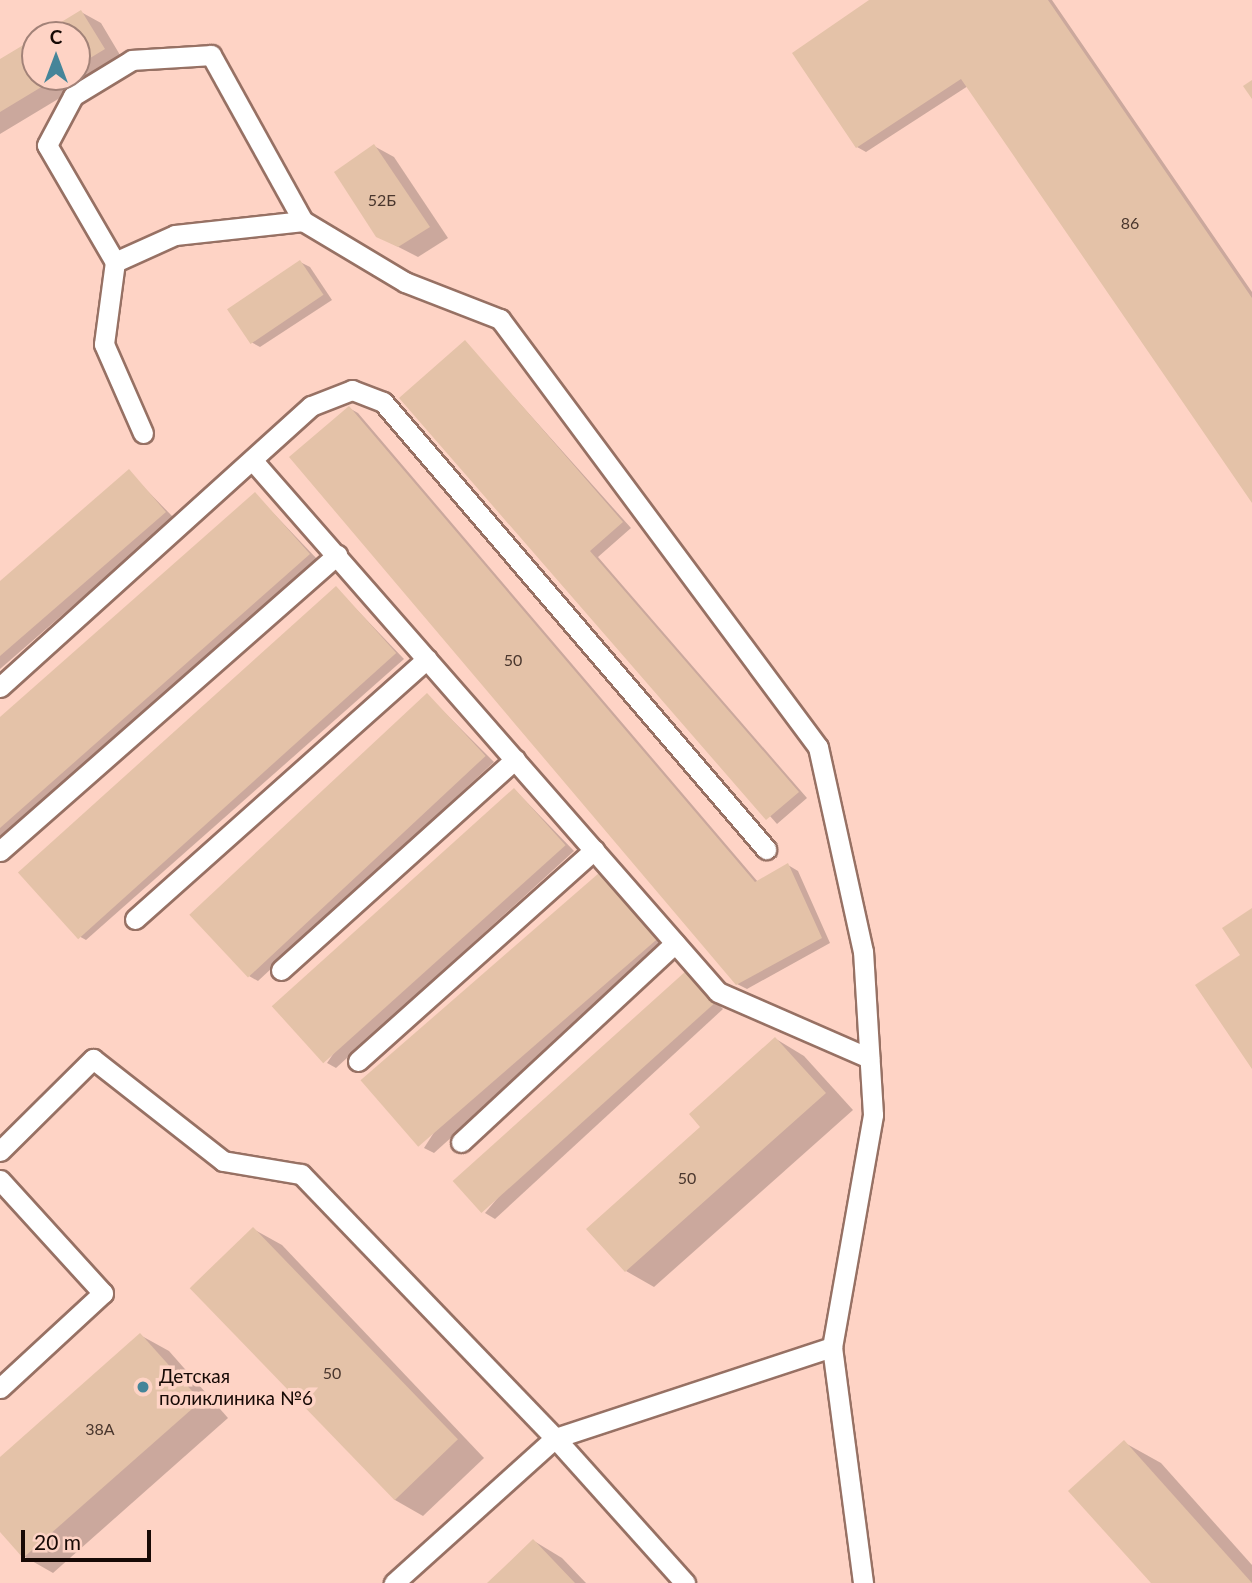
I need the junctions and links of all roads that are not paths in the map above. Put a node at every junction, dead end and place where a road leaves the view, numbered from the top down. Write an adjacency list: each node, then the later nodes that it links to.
1 (303, 221): 2 (lane); 2 (lane); 15 (lane)
2 (115, 262): 3 (lane)
3 (143, 433)
4 (254, 461): 5 (lane); 7 (lane); 9 (lane)
5 (337, 555): 6 (lane); 11 (lane)
6 (427, 659): 8 (lane); 12 (lane)
7 (0, 688)
8 (515, 759): 10 (lane); 14 (lane)
9 (766, 849)
10 (594, 850): 13 (lane); 16 (lane)
11 (0, 851)
12 (135, 919)
13 (675, 943): 15 (lane); 17 (lane)
14 (281, 970)
15 (869, 1058): 20 (lane)
16 (358, 1061)
17 (461, 1142)
18 (0, 1151): 22 (lane)
19 (0, 1180): 21 (lane)
20 (832, 1347): 22 (lane); 25 (lane)
21 (0, 1388)
22 (555, 1438): 23 (lane); 24 (lane)
23 (394, 1583)
24 (685, 1583)
25 (863, 1583)

